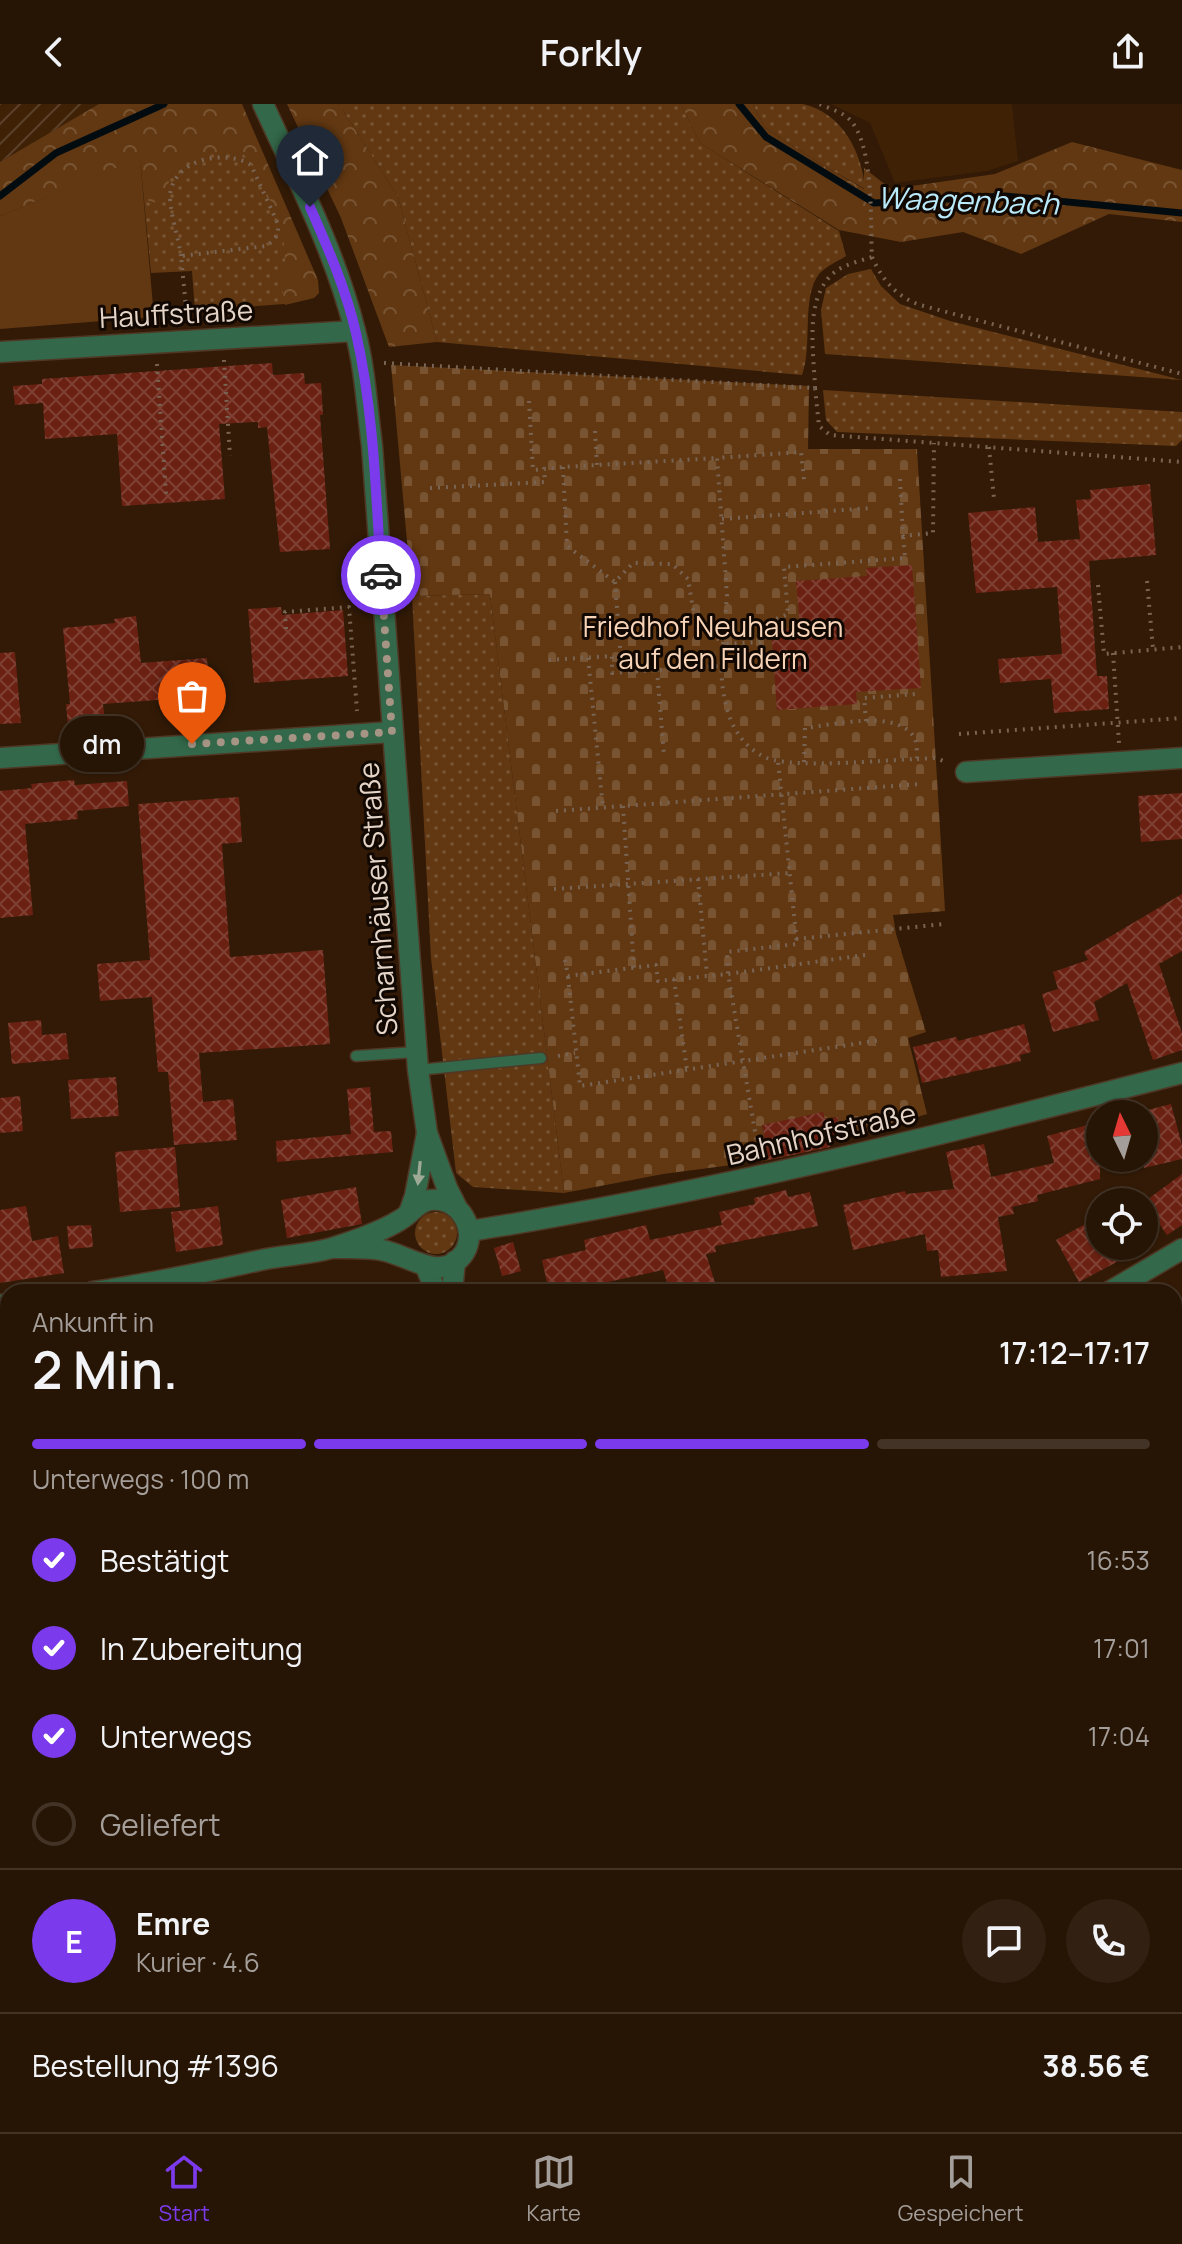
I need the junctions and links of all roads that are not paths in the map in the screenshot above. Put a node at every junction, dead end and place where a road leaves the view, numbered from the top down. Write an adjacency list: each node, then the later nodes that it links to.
1 (263, 104): 2 (street, Scharnhäuser Straße)
2 (355, 331): 3 (street, Hauffstraße); 4 (street, Scharnhäuser Straße)
3 (0, 352)
4 (392, 732): 5 (street); 10 (street, Scharnhäuser Straße)
5 (0, 758)
6 (1182, 758): 7 (street)
7 (966, 772)
8 (356, 1056): 10 (lane)
9 (541, 1058): 10 (lane)
10 (417, 1061): 12 (street, Scharnhäuser Straße)
11 (1182, 1073): 15 (street, Bahnhofstraße)
12 (427, 1133): 13 (street, Scharnhäuser Straße); 14 (street, Scharnhäuser Straße, one-way to 14)
13 (457, 1208): 14 (street); 15 (street)
14 (408, 1214): 16 (street); 19 (street)
15 (470, 1231): 18 (street)
16 (332, 1248): 19 (street); 20 (street)
17 (1182, 1249): 23 (street)
18 (455, 1261): 19 (street); 22 (street)
19 (420, 1264): 21 (street)
20 (136, 1284)
21 (431, 1284)
22 (453, 1284)
23 (1123, 1284)

